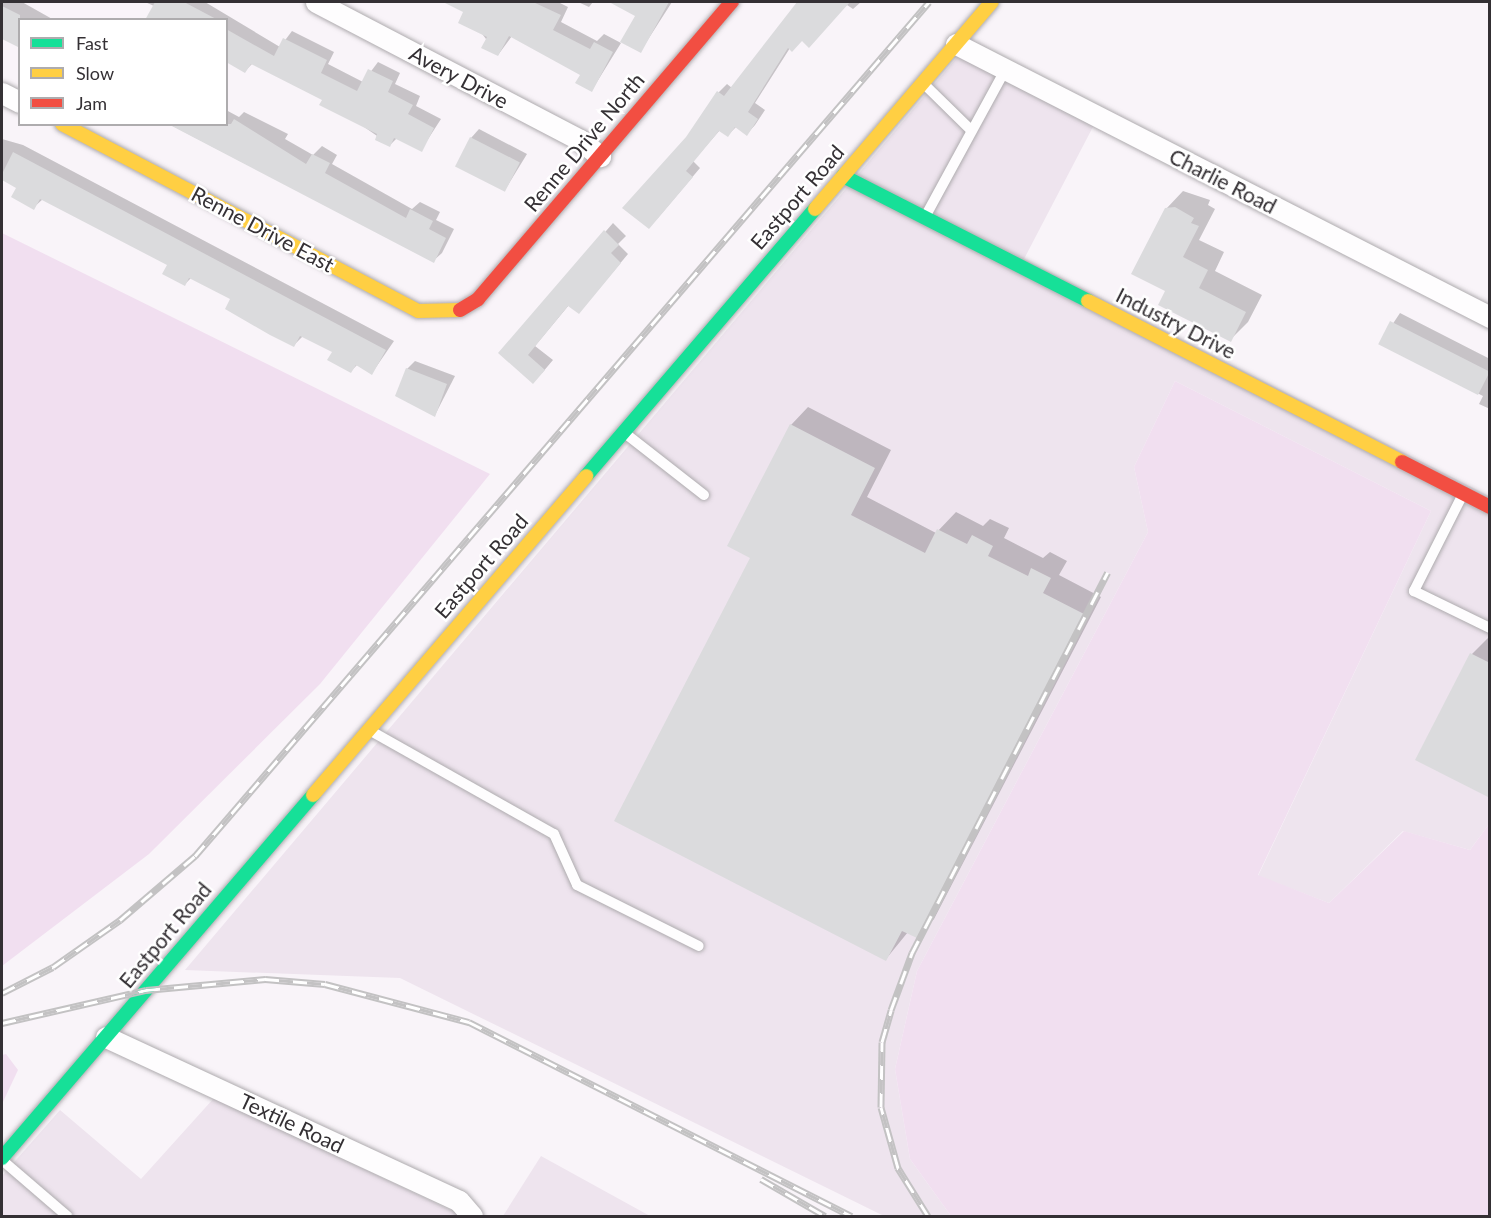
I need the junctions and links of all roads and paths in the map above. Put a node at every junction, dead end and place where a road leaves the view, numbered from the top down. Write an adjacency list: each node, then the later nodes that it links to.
1 (316, 2): 11 (street, Avery Drive)
2 (732, 2): 11 (street, Renne Drive North)
3 (992, 2): 4 (street, Eastport Road)
4 (956, 44): 5 (street, Charlie Road); 6 (street, Eastport Road)
5 (1005, 70): 10 (lane); 15 (street, Charlie Road)
6 (923, 82): 10 (lane); 12 (street, Eastport Road)
7 (2, 93): 8 (street)
8 (18, 101)
9 (67, 126): 14 (street, Renne Drive East)
10 (970, 129): 13 (lane)
11 (600, 156): 14 (street, Renne Drive North)
12 (843, 176): 13 (street, Industry Drive); 16 (street, Eastport Road)
13 (924, 218): 17 (street, Industry Drive)
14 (466, 308)
15 (1490, 317)
16 (623, 432): 18 (lane); 21 (street, Eastport Road)
17 (1463, 494): 19 (street, Industry Drive); 20 (lane)
18 (704, 495)
19 (1490, 507)
20 (1490, 628)
21 (368, 729): 22 (lane); 23 (street, Eastport Road)
22 (699, 946)
23 (106, 1037): 24 (street, Eastport Road); 26 (street, Textile Road)
24 (2, 1159): 25 (lane)
25 (67, 1216)
26 (472, 1216)

